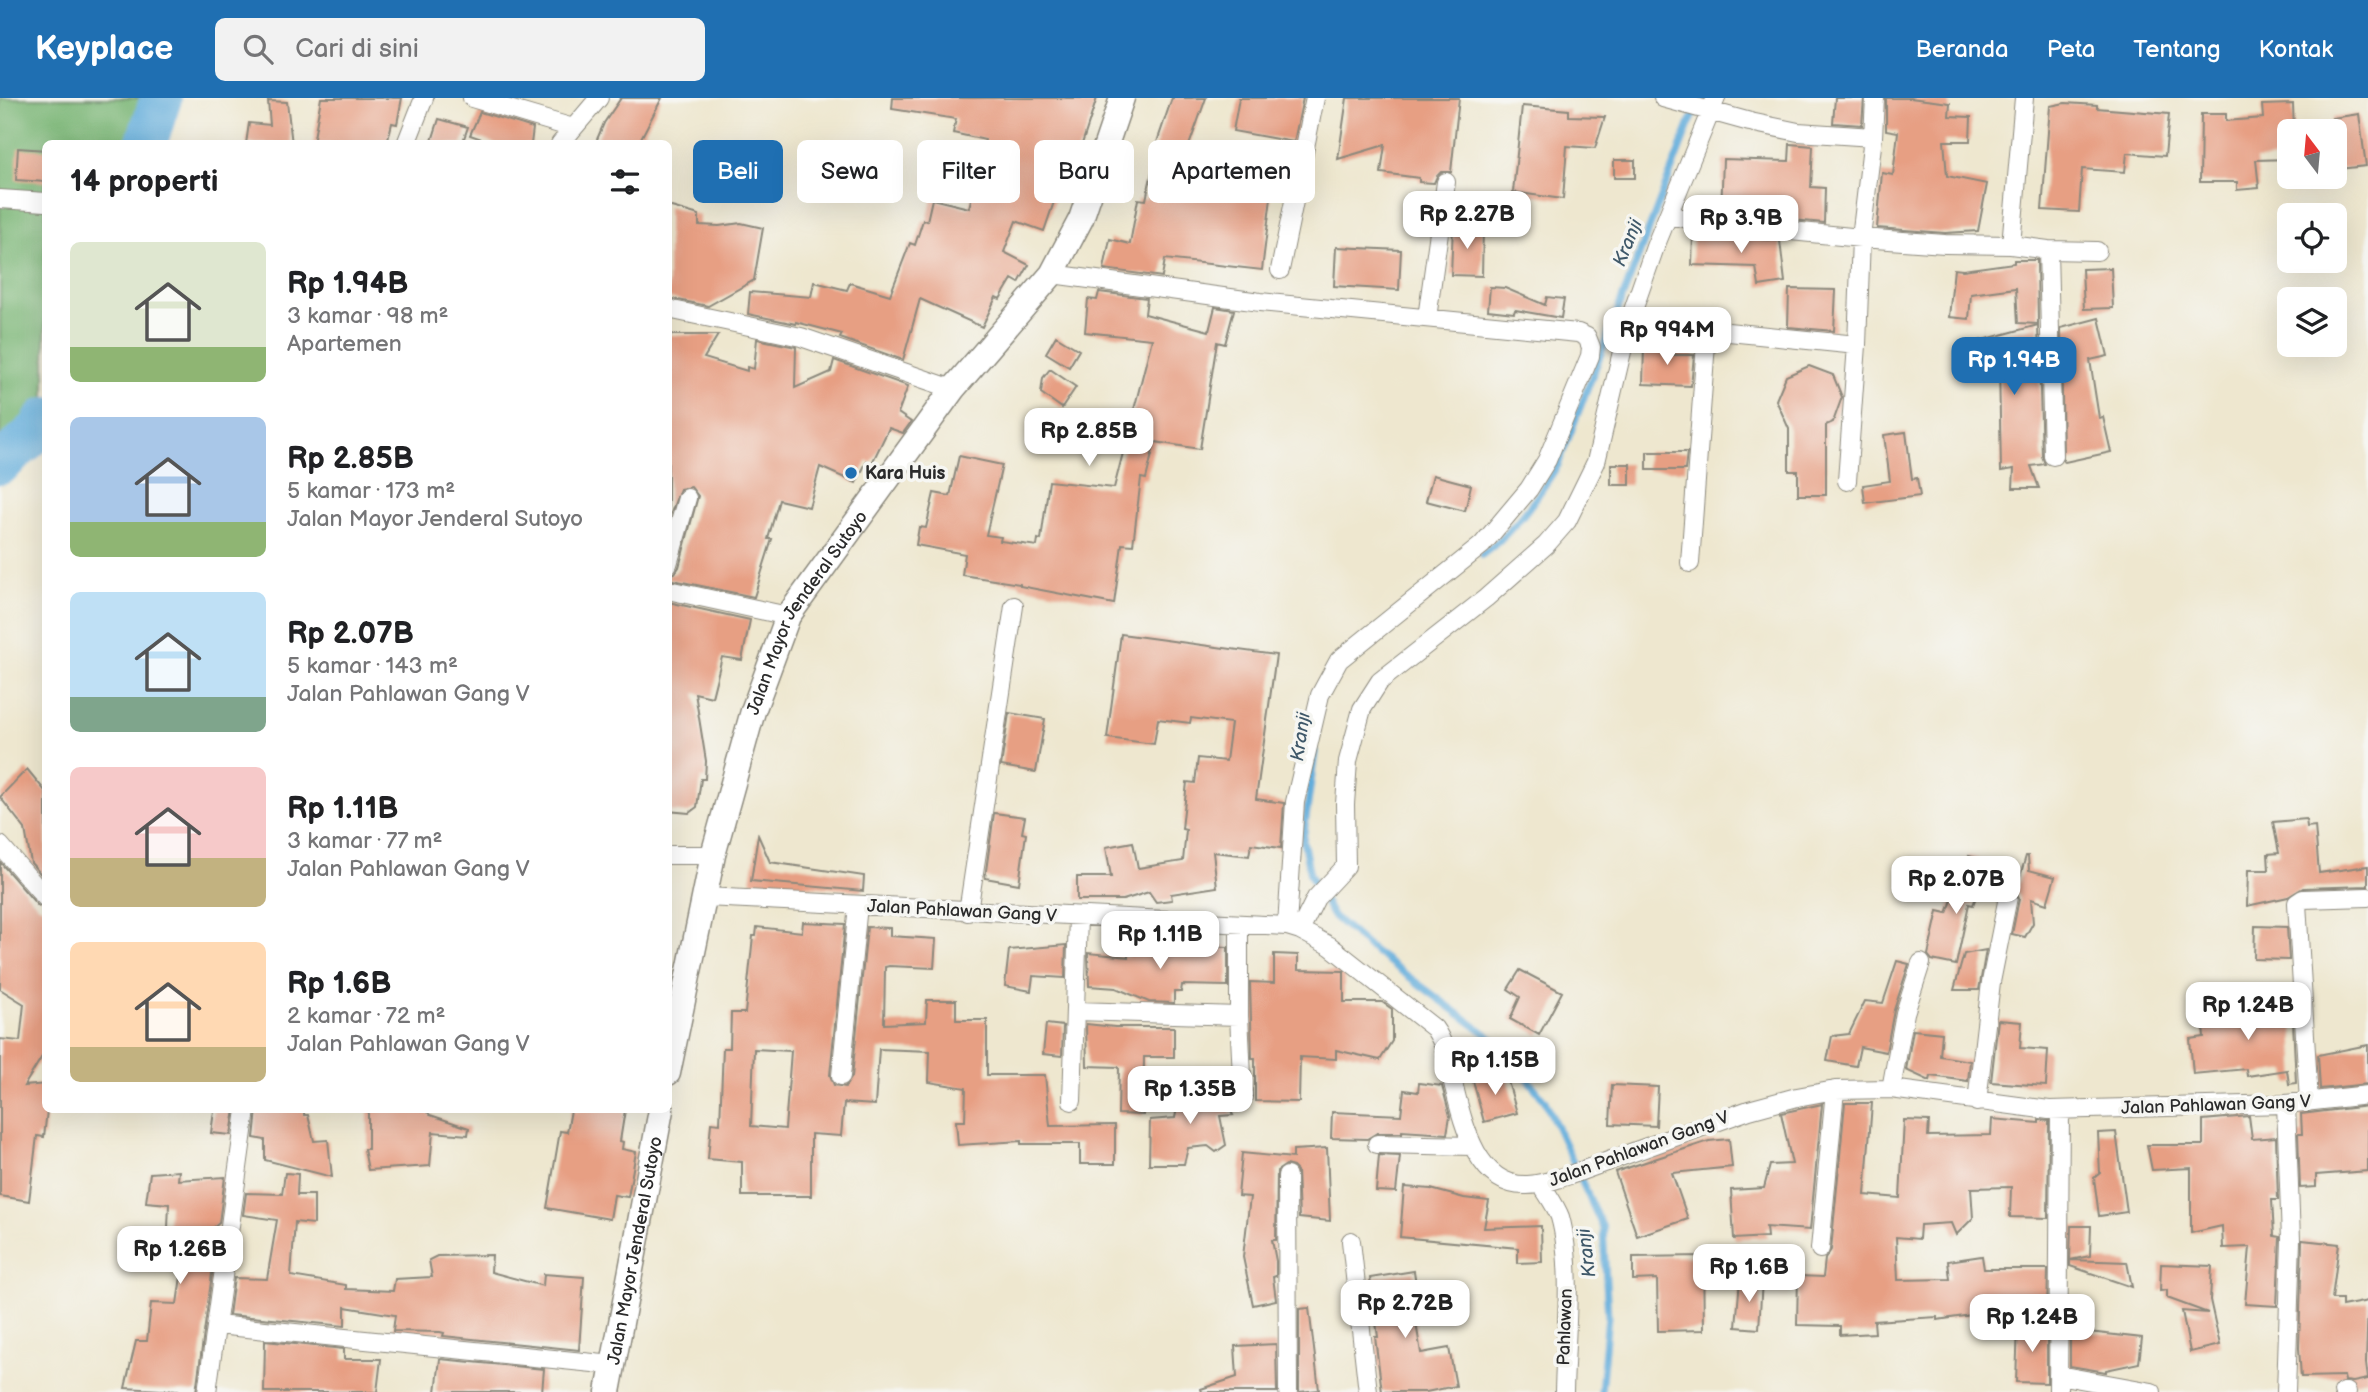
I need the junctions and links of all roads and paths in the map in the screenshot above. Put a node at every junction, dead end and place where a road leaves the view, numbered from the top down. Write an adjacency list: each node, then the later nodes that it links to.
1 (424, 98): 12 (street)
2 (472, 98): 10 (street)
3 (599, 98): 10 (street)
4 (1122, 98): 23 (main road, Jalan Mayor Jenderal Sutoyo)
5 (1315, 98): 22 (street)
6 (1663, 98): 9 (street)
7 (1875, 98): 11 (street)
8 (2024, 98): 19 (street)
9 (1707, 106): 11 (street); 17 (street)
10 (573, 128): 13 (street)
11 (1873, 137): 18 (street)
12 (408, 140)
13 (564, 140)
14 (1446, 182): 25 (street)
15 (0, 199): 16 (street)
16 (42, 202)
17 (1670, 215): 18 (street); 26 (street)
18 (1861, 238): 19 (street); 28 (street)
19 (2011, 245): 20 (street)
20 (2048, 250): 21 (street); 30 (street)
21 (2097, 251)
22 (1280, 270)
23 (1052, 274): 25 (street); 29 (main road, Jalan Mayor Jenderal Sutoyo)
24 (672, 310): 29 (street)
25 (1427, 318): 49 (street)
26 (1629, 322): 27 (street); 49 (street)
27 (1707, 329): 28 (street); 34 (street)
28 (1857, 345): 31 (street)
29 (953, 389): 37 (main road, Jalan Mayor Jenderal Sutoyo)
30 (2053, 456)
31 (1847, 481)
32 (687, 498): 33 (street)
33 (672, 550)
34 (1690, 563)
35 (672, 591): 37 (street)
36 (1014, 606): 46 (street)
37 (788, 616): 40 (main road, Jalan Mayor Jenderal Sutoyo)
38 (0, 845): 41 (street)
39 (672, 855): 40 (street)
40 (713, 855): 42 (main road, Jalan Mayor Jenderal Sutoyo)
41 (42, 893)
42 (705, 897): 45 (street, Jalan Pahlawan Gang V); 53 (main road, Jalan Mayor Jenderal Sutoyo)
43 (2008, 897): 60 (street)
44 (2368, 897): 61 (street)
45 (858, 905): 46 (street, Jalan Pahlawan Gang V); 54 (street)
46 (968, 912): 47 (street, Jalan Pahlawan Gang V)
47 (1078, 917): 48 (street, Jalan Pahlawan Gang V); 51 (street)
48 (1239, 925): 49 (street, Jalan Pahlawan Gang V); 52 (street)
49 (1294, 928): 67 (street, Jalan Pahlawan Gang V)
50 (1921, 963): 55 (street)
51 (1076, 1011): 52 (street); 59 (street)
52 (1239, 1016): 58 (street)
53 (672, 1039)
54 (841, 1076)
55 (1891, 1089): 56 (street, Jalan Pahlawan Gang V); 60 (street, Jalan Pahlawan Gang V)
56 (1835, 1090): 69 (street, Jalan Pahlawan Gang V); 71 (street)
57 (2368, 1096): 61 (street, Jalan Pahlawan Gang V)
58 (1243, 1097)
59 (1072, 1101)
60 (1977, 1102): 63 (street, Jalan Pahlawan Gang V)
61 (2309, 1102): 62 (street, Jalan Pahlawan Gang V)
62 (2286, 1104): 63 (street, Jalan Pahlawan Gang V); 75 (street)
63 (2060, 1110): 74 (street)
64 (246, 1113): 72 (street)
65 (661, 1113): 73 (main road, Jalan Mayor Jenderal Sutoyo)
66 (1377, 1144): 67 (street)
67 (1473, 1146): 69 (street, Jalan Pahlawan Gang V)
68 (1287, 1176): 78 (street)
69 (1541, 1184): 80 (street, Pahlawan)
70 (1351, 1241): 79 (street)
71 (1820, 1249)
72 (216, 1325): 73 (street); 76 (street)
73 (613, 1365): 77 (main road, Jalan Mayor Jenderal Sutoyo)
74 (2058, 1383): 81 (street)
75 (2293, 1391)
76 (207, 1392)
77 (608, 1392)
78 (1288, 1392)
79 (1368, 1392)
80 (1564, 1392)
81 (2152, 1392)

